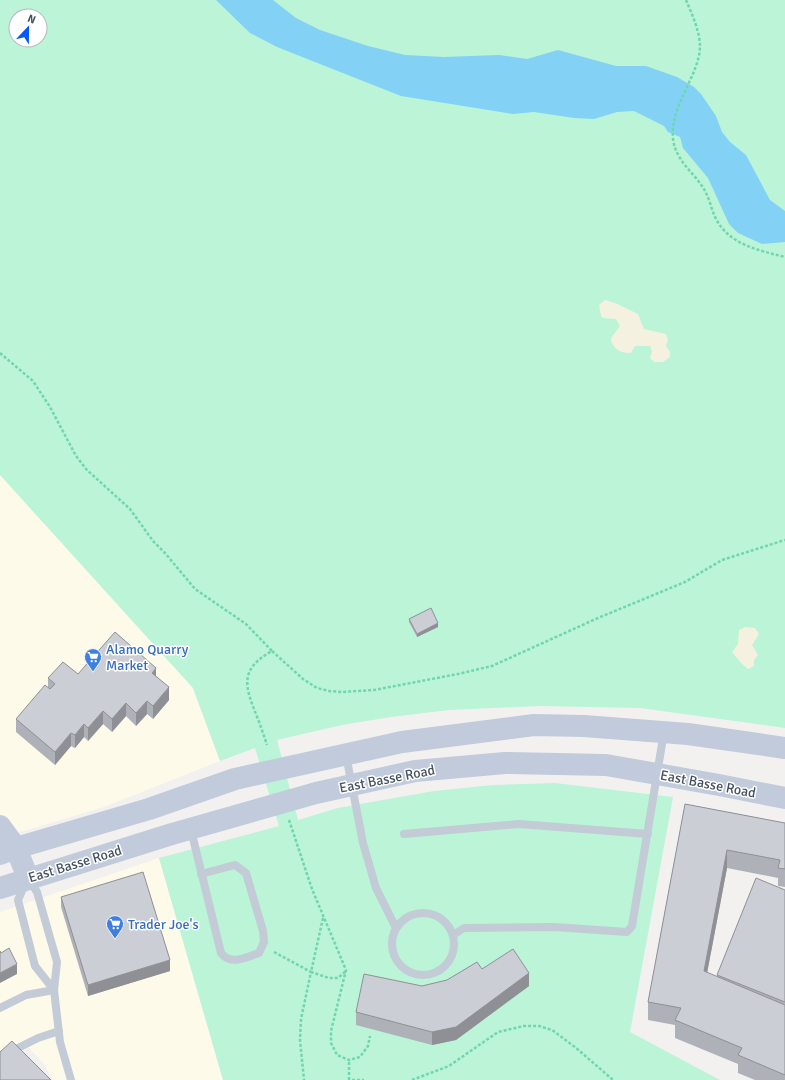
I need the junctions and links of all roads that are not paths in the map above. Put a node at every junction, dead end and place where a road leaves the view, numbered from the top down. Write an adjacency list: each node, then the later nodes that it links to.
1 (664, 732): 2 (main road); 3 (main road); 4 (lane)
2 (785, 748)
3 (346, 754): 5 (lane); 11 (main road)
4 (658, 774): 5 (main road, East Basse Road); 6 (main road, East Basse Road); 10 (lane)
5 (353, 785): 8 (main road, East Basse Road); 15 (lane)
6 (785, 798)
7 (0, 826): 11 (main road)
8 (190, 829): 12 (lane); 13 (main road, East Basse Road)
9 (404, 834): 10 (lane)
10 (648, 834): 16 (lane)
11 (8, 851): 13 (main road)
12 (200, 874): 12 (lane)
13 (28, 878): 14 (main road, East Basse Road); 17 (lane); 17 (lane)
14 (0, 888)
15 (396, 928): 16 (lane); 16 (lane)
16 (453, 935)
17 (54, 990): 18 (lane); 19 (lane)
18 (0, 1008)
19 (59, 1031): 20 (lane); 21 (lane)
20 (0, 1057)
21 (71, 1080)

